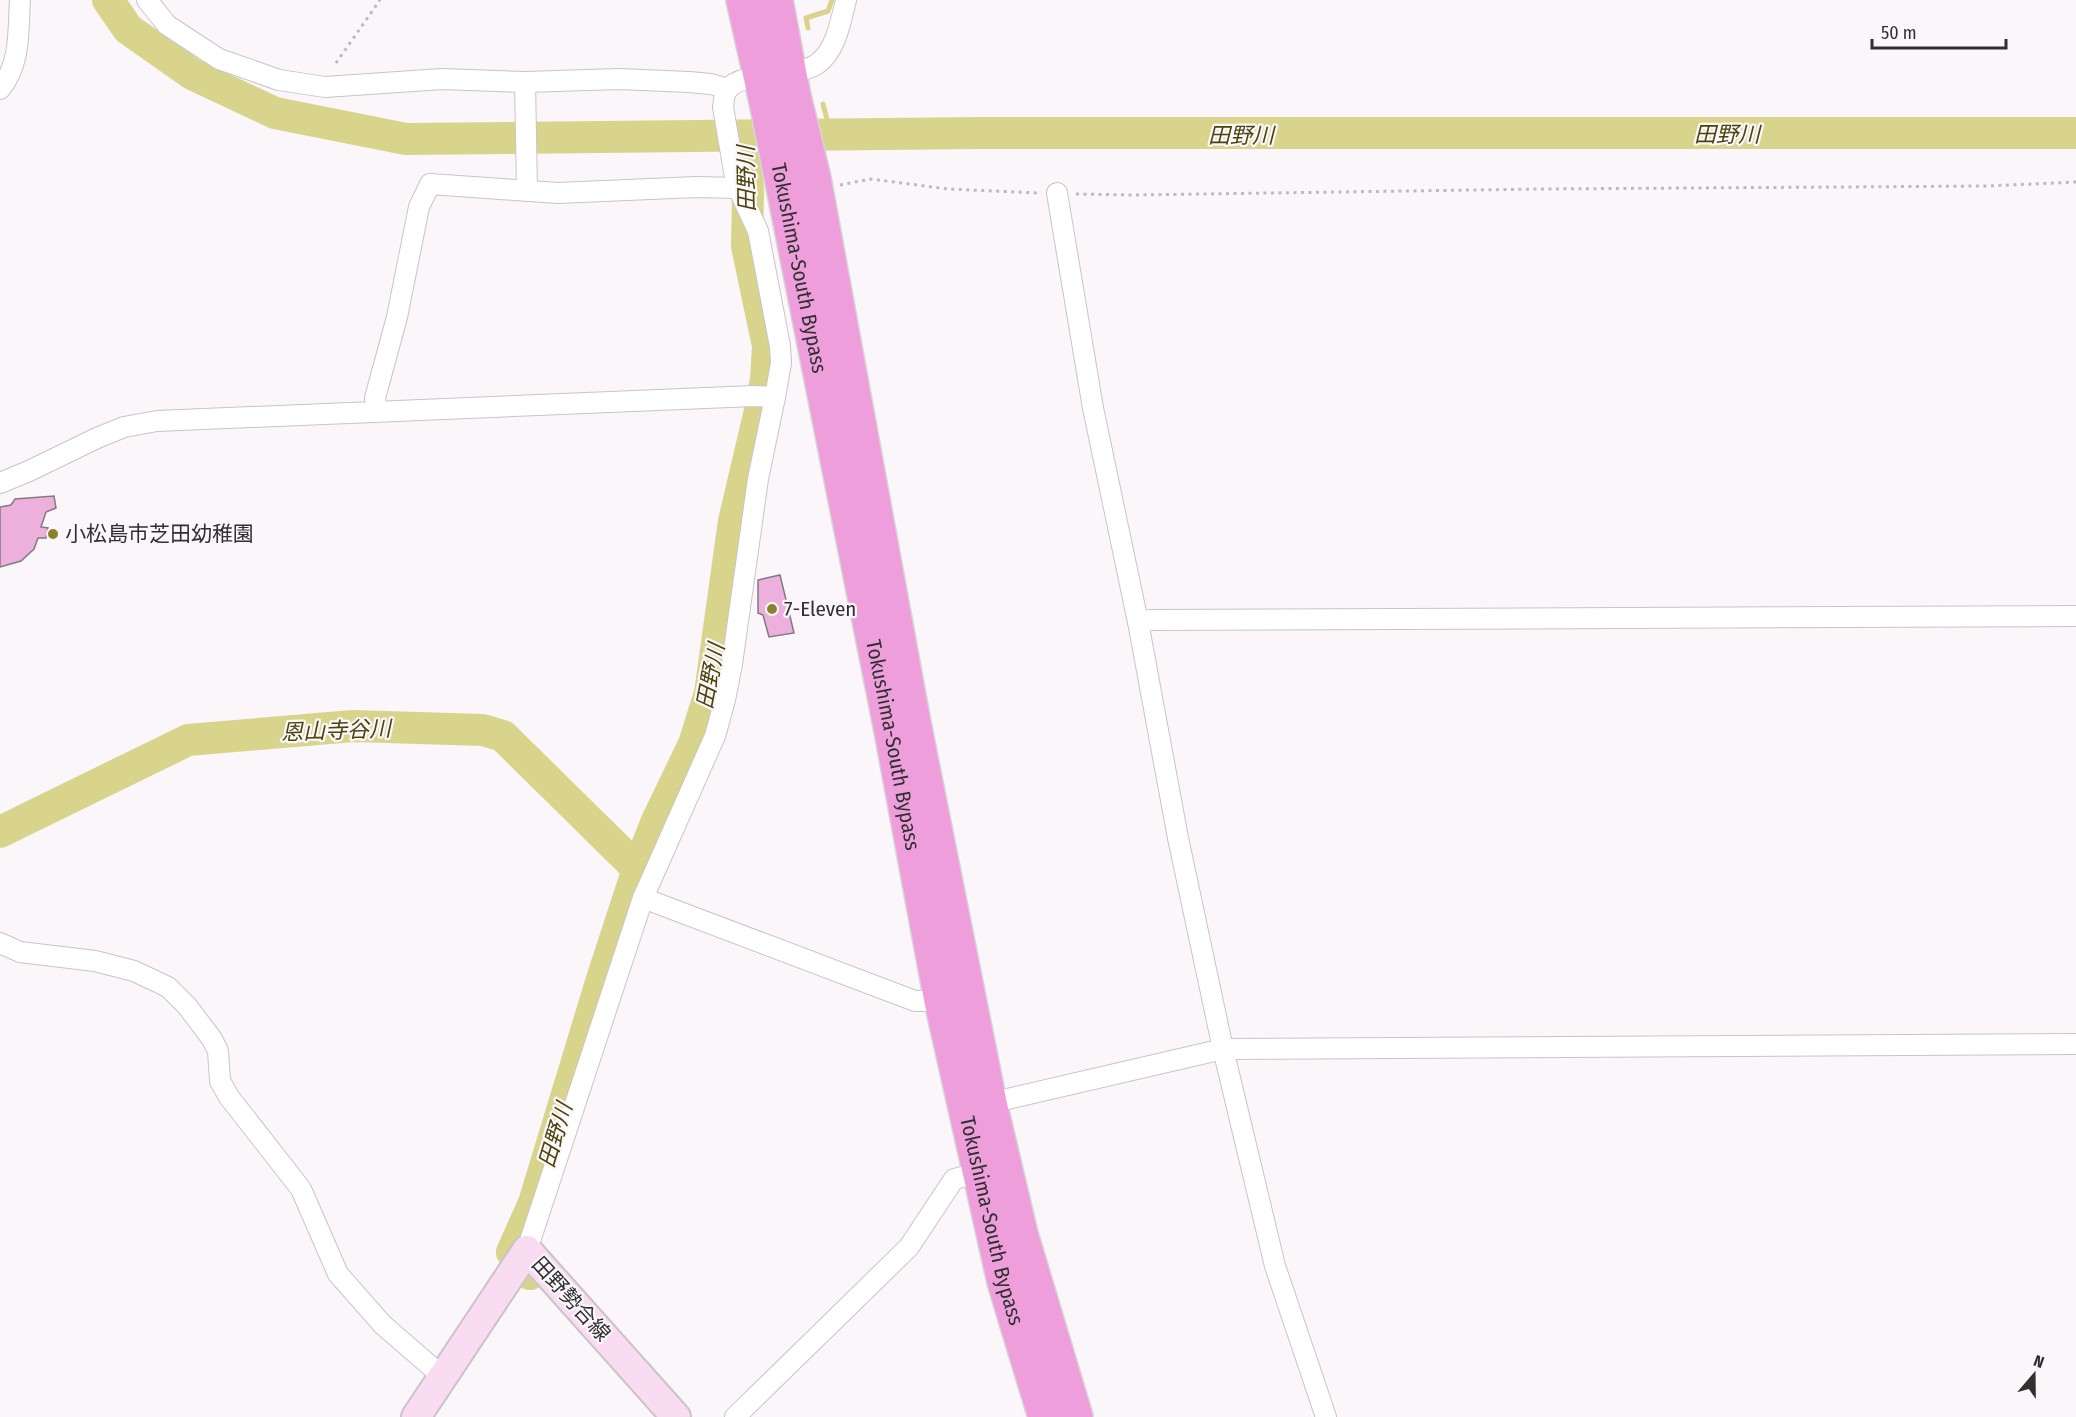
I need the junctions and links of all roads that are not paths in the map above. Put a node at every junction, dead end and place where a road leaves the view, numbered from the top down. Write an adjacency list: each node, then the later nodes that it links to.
1 (20, 0): 7 (street)
2 (147, 0): 8 (street)
3 (743, 0): 6 (highway, Tokushima-South Bypass)
4 (776, 0): 6 (highway, Tokushima-South Bypass)
5 (846, 0): 6 (street)
6 (778, 87): 9 (street); 20 (highway, Tokushima-South Bypass); 23 (highway, Tokushima-South Bypass)
7 (0, 89)
8 (524, 89): 9 (street); 11 (street)
9 (725, 98): 10 (street)
10 (737, 182): 11 (street); 13 (street)
11 (526, 183): 14 (street)
12 (1057, 194): 17 (street)
13 (766, 396): 14 (street); 18 (street)
14 (377, 410): 15 (street)
15 (0, 483)
16 (2076, 616): 17 (street)
17 (1138, 622): 22 (street)
18 (643, 898): 20 (street); 25 (street)
19 (0, 943): 26 (street)
20 (941, 1001): 24 (highway, Tokushima-South Bypass)
21 (2076, 1044): 22 (street)
22 (1223, 1049): 23 (street); 32 (street)
23 (990, 1103): 31 (highway, Tokushima-South Bypass)
24 (980, 1173): 29 (street); 30 (highway, Tokushima-South Bypass)
25 (527, 1250): 26 (main road, 田野勢合線); 27 (main road, 田野勢合線)
26 (442, 1376): 28 (main road, 田野勢合線)
27 (673, 1416)
28 (416, 1417)
29 (735, 1417)
30 (1045, 1417)
31 (1076, 1417)
32 (1326, 1417)

